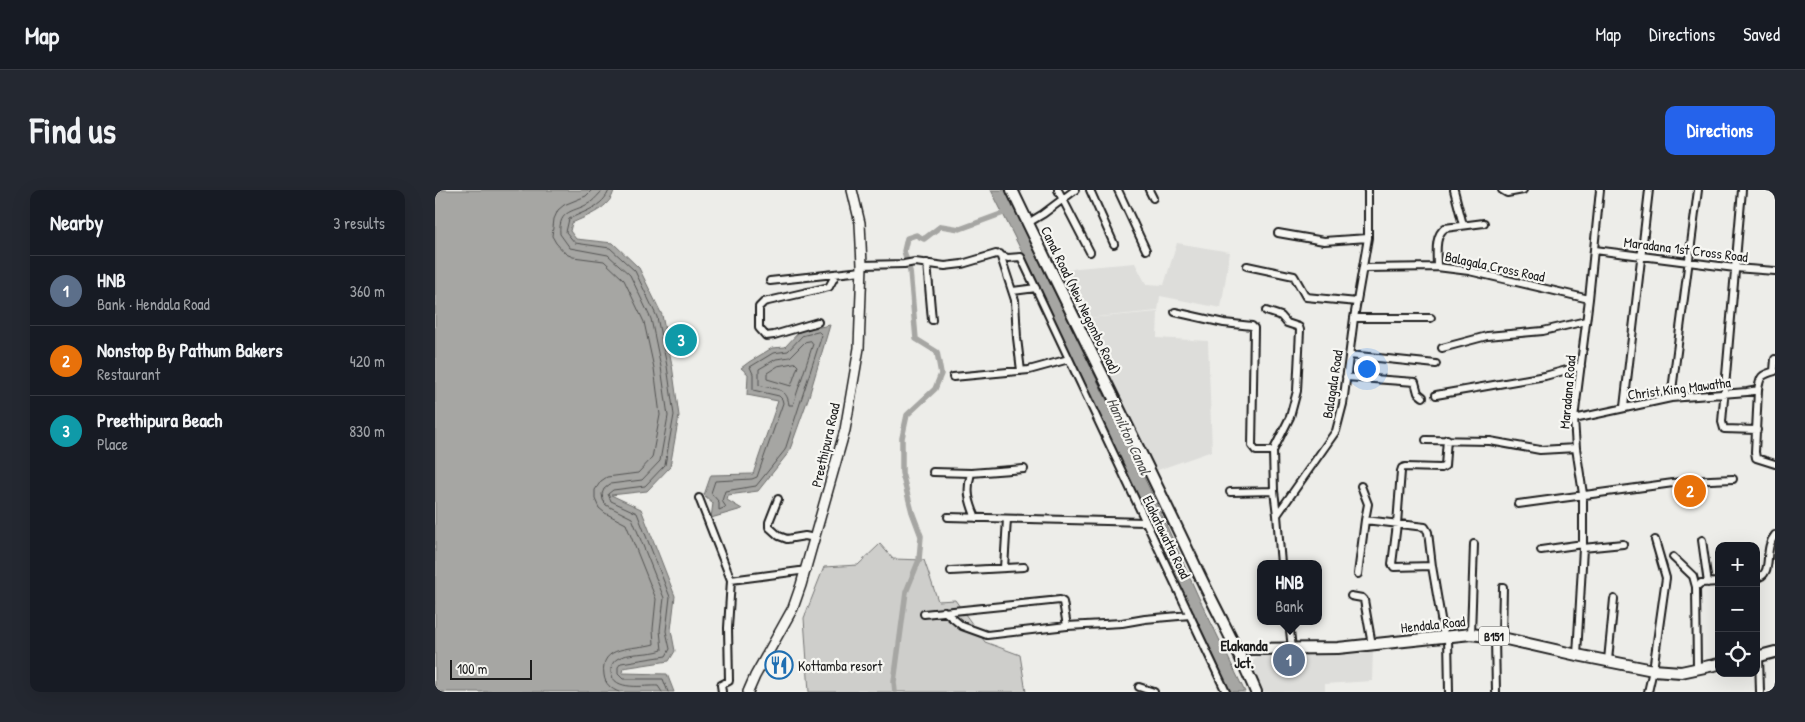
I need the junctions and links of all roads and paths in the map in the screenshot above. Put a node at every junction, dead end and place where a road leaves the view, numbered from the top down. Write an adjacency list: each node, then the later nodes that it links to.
1 (852, 190): 33 (street, Preethipura Road)
2 (1012, 190): 18 (main road, Canal Road (New Negombo Road))
3 (1058, 190): 17 (street)
4 (1075, 190): 17 (street)
5 (1090, 190): 23 (street)
6 (1118, 190): 24 (street)
7 (1149, 190): 16 (street)
8 (1368, 190): 22 (street, Balagala Road)
9 (1455, 190): 20 (street)
10 (1502, 190): 11 (street)
11 (1523, 190)
12 (1600, 190): 25 (street, Maradana Road)
13 (1649, 190): 28 (street)
14 (1698, 190): 29 (street)
15 (1743, 190): 35 (street)
16 (1153, 198)
17 (1064, 199): 18 (street); 26 (street)
18 (1028, 223): 126 (main road, Canal Road (New Negombo Road))
19 (1484, 223): 20 (street)
20 (1463, 225): 32 (street)
21 (1278, 234): 22 (street)
22 (1369, 238): 34 (street, Balagala Road)
23 (1114, 244)
24 (1146, 250)
25 (1595, 250): 28 (street, Maradana 1st Cross Road); 41 (street, Maradana Road)
26 (1090, 252)
27 (1000, 254): 30 (street); 39 (street, Elakatawatta Road); 40 (street)
28 (1641, 256): 29 (street, Maradana 1st Cross Road); 65 (street)
29 (1689, 261): 35 (street, Maradana 1st Cross Road); 64 (street)
30 (927, 263): 33 (street); 47 (street)
31 (1247, 266): 42 (street)
32 (1437, 267): 34 (street, Balagala Cross Road); 41 (street, Balagala Cross Road)
33 (862, 268): 37 (street); 92 (street, Preethipura Road)
34 (1364, 268): 42 (street, Balagala Road)
35 (1735, 268): 36 (street, Maradana 1st Cross Road); 61 (street)
36 (1775, 271)
37 (836, 274): 38 (street); 49 (street)
38 (771, 281)
39 (1036, 288): 40 (street); 52 (street, Elakatawatta Road)
40 (1013, 291): 56 (street)
41 (1589, 299): 48 (street, Maradana Road)
42 (1357, 302): 45 (street, Balagala Road)
43 (1266, 311): 71 (street)
44 (1175, 312): 71 (street)
45 (1354, 318): 46 (street); 51 (street, Balagala Road)
46 (1431, 318)
47 (932, 320)
48 (1586, 321): 50 (street); 55 (street, Maradana Road)
49 (818, 322)
50 (1442, 348)
51 (1349, 355): 54 (street); 59 (street, Balagala Road)
52 (1069, 359): 56 (street); 89 (street, Elakatawatta Road)
53 (1775, 359): 57 (street)
54 (1436, 364)
55 (1581, 366): 62 (street); 66 (street, Maradana Road)
56 (1021, 371): 58 (street)
57 (1774, 371): 60 (street)
58 (953, 377)
59 (1346, 377): 63 (street); 84 (street, Balagala Road)
60 (1758, 390): 61 (street, Christ King Mawatha); 67 (street)
61 (1723, 394): 64 (street, Christ King Mawatha); 67 (street)
62 (1436, 395)
63 (1423, 397)
64 (1671, 398): 65 (street, Christ King Mawatha)
65 (1624, 407): 66 (street, Christ King Mawatha)
66 (1575, 419): 70 (street, Maradana Road)
67 (1757, 430): 72 (street)
68 (1447, 439): 69 (street); 70 (street); 90 (street)
69 (1425, 440)
70 (1576, 448): 80 (street, Maradana Road)
71 (1273, 451): 78 (street)
72 (1775, 464)
73 (1024, 469): 75 (street)
74 (933, 472): 75 (street)
75 (971, 473): 86 (street)
76 (1733, 479): 80 (street)
77 (1361, 486): 88 (street)
78 (1274, 490): 79 (street); 84 (street)
79 (1230, 492)
80 (1583, 494): 83 (street); 97 (street, Maradana Road)
81 (699, 498): 108 (street)
82 (778, 499): 92 (street)
83 (1518, 504)
84 (1277, 515): 100 (street)
85 (948, 517): 86 (street)
86 (976, 518): 87 (street)
87 (1007, 519): 89 (street); 103 (street)
88 (1365, 520): 90 (street); 106 (street)
89 (1145, 522): 117 (street, Elakatawatta Road)
90 (1397, 524): 101 (street); 101 (street)
91 (1775, 535): 107 (street)
92 (815, 538): 104 (street, Preethipura Road)
93 (1655, 540): 134 (street)
94 (1702, 540): 110 (street)
95 (1475, 544): 120 (street)
96 (1623, 544): 97 (street)
97 (1583, 546): 98 (street); 128 (street, Maradana Road)
98 (1541, 550)
99 (1673, 557): 112 (street)
100 (1281, 560)
101 (1432, 566): 121 (street)
102 (1024, 567): 103 (street)
103 (1004, 568): 105 (street)
104 (807, 570): 108 (street); 138 (street, Preethipura Road)
105 (951, 571)
106 (1358, 574)
107 (1760, 578)
108 (731, 580): 137 (street)
109 (1715, 582): 110 (street)
110 (1708, 583): 112 (street)
111 (1503, 586): 122 (street)
112 (1696, 587): 133 (street)
113 (1351, 596): 123 (street)
114 (1613, 599): 130 (street)
115 (944, 611): 116 (street); 119 (street); 119 (street)
116 (924, 614)
117 (1190, 615): 119 (street); 140 (street, Elakatawatta Road)
118 (1289, 625): 124 (street)
119 (1067, 626)
120 (1471, 634): 121 (main road, Hendala Road / B151); 122 (main road, Hendala Road / B151)
121 (1446, 636): 123 (main road, Hendala Road / B151); 142 (street)
122 (1499, 637): 128 (main road, Hendala Road / B151); 143 (street)
123 (1372, 645): 124 (main road, Hendala Road / B151)
124 (1292, 649): 125 (main road, Hendala Road / B151)
125 (1266, 650): 126 (main road, Hendala Road / B151); 132 (main road)
126 (1238, 651): 132 (main road, Canal Road (New Negombo Road))
127 (1775, 652): 129 (main road)
128 (1577, 655): 130 (main road, Hendala Road / B151)
129 (1760, 656)
130 (1607, 660): 134 (main road, Hendala Road / B151)
131 (1715, 665): 133 (main road, Hendala Road / B151)
132 (1245, 666): 141 (main road, Canal Road (New Negombo Road))
133 (1697, 668): 134 (main road, Hendala Road / B151)
134 (1653, 670): 144 (street)
135 (1759, 677): 145 (street)
136 (1139, 687): 139 (street)
137 (722, 692)
138 (748, 692)
139 (1155, 692)
140 (1226, 692)
141 (1256, 692)
142 (1449, 692)
143 (1496, 692)
144 (1647, 692)
145 (1760, 692)

